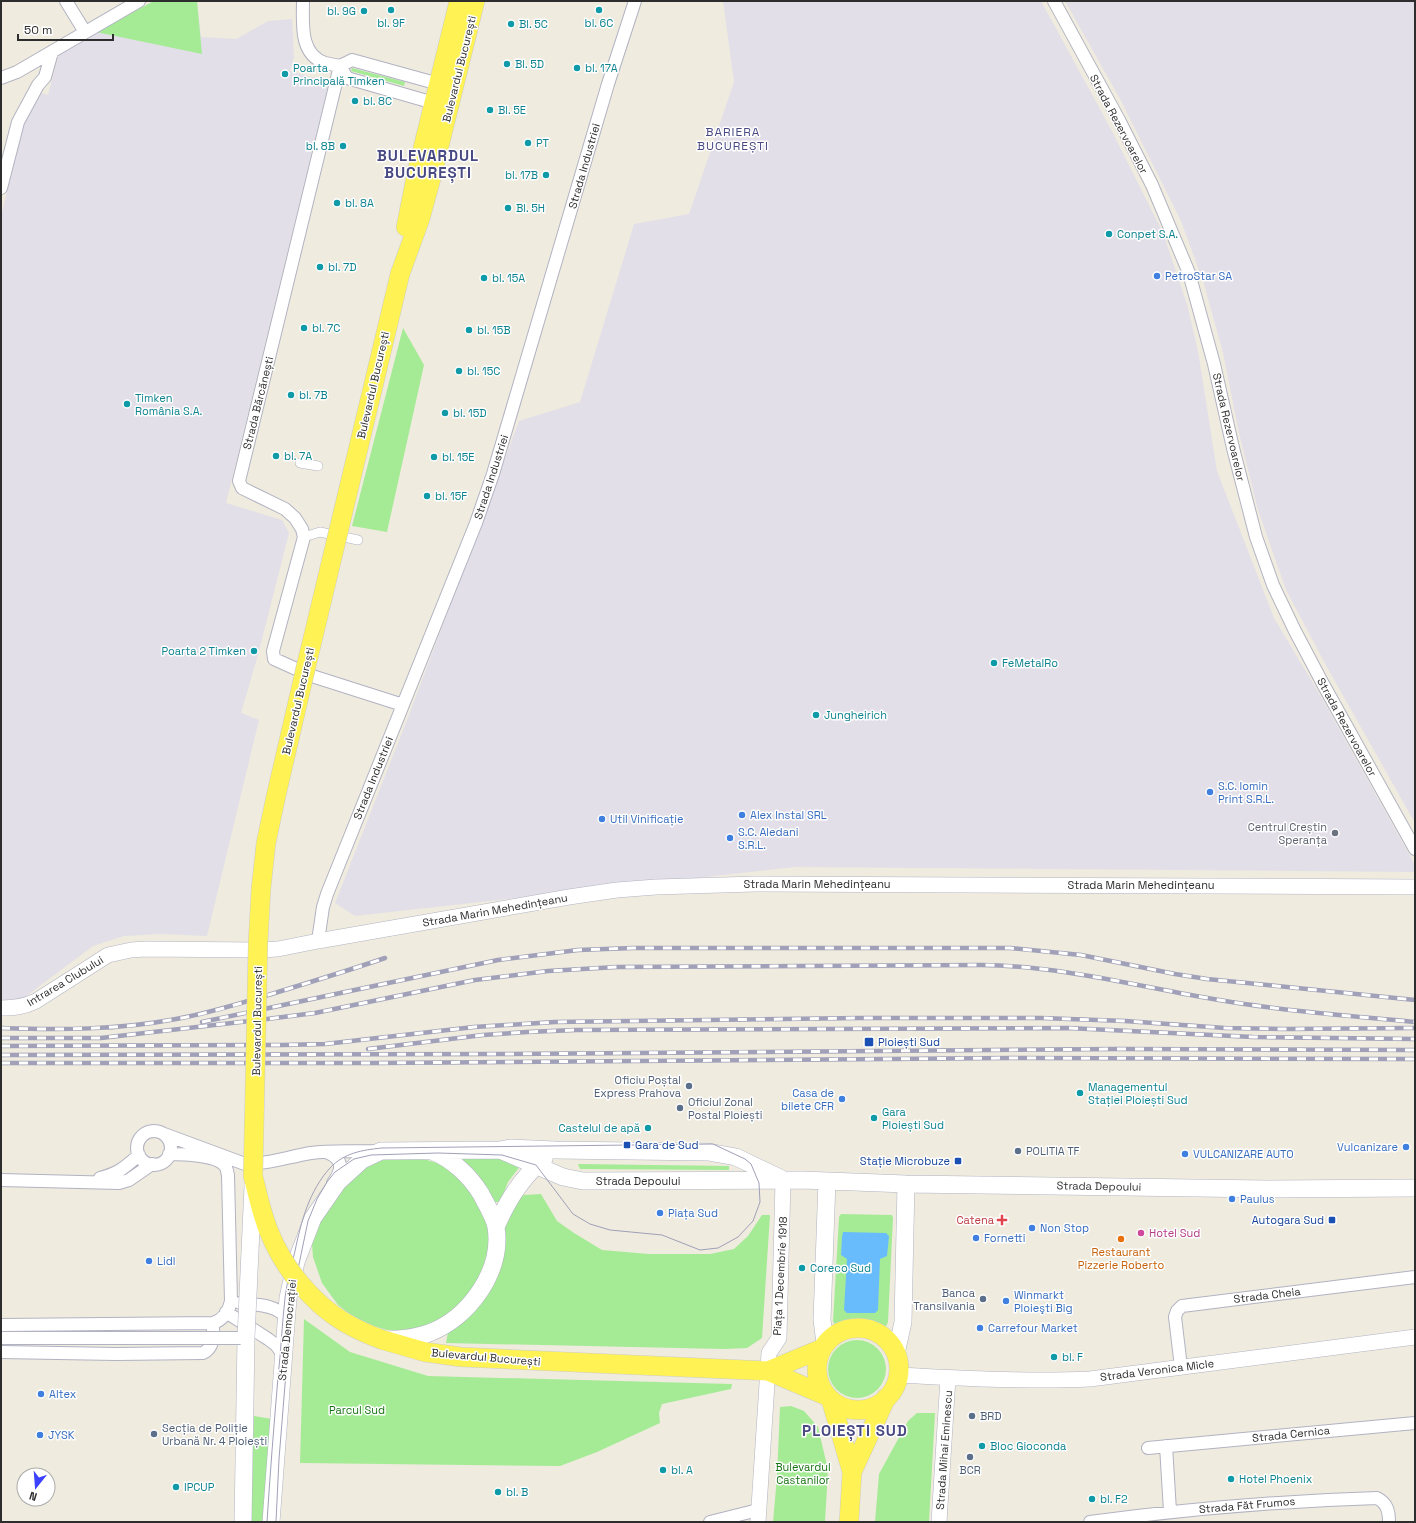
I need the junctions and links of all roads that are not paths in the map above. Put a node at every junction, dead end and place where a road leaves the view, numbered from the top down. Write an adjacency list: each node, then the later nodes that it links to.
1 (66, 1): 8 (street)
2 (139, 1): 8 (street)
3 (303, 1): 10 (street)
4 (459, 1): 12 (main road, Bulevardul București)
5 (475, 1): 15 (main road, Bulevardul București)
6 (635, 1): 20 (street, Strada Industriei)
7 (1054, 1): 21 (street, Strada Rezervoarelor)
8 (85, 32): 9 (street)
9 (52, 52): 11 (street); 14 (street)
10 (340, 66): 12 (street); 13 (street); 18 (street, Strada Bărcănești)
11 (1, 78)
12 (439, 84): 13 (main road, Bulevardul București)
13 (434, 103): 15 (main road, Bulevardul București)
14 (1, 188)
15 (400, 274): 36 (main road, Bulevardul București, bridge)
16 (300, 463): 17 (street)
17 (318, 466)
18 (304, 537): 19 (street); 20 (street)
19 (358, 540)
20 (403, 705): 23 (street, Strada Industriei)
21 (1415, 849)
22 (1415, 887): 23 (street, Strada Marin Mehedințeanu)
23 (318, 941): 24 (street, Strada Marin Mehedințeanu)
24 (225, 950): 25 (street, Intrarea Clubului)
25 (1, 1008)
26 (164, 1134): 32 (street); 33 (street); 36 (street)
27 (432, 1150): 28 (main road, Strada Depoului); 30 (main road, Strada Democrației); 45 (main road)
28 (500, 1150): 29 (main road, Strada Depoului); 35 (main road, Strada Depoului)
29 (555, 1150): 35 (main road); 39 (main road, Strada Depoului)
30 (381, 1151): 31 (street); 44 (main road, Strada Democrației)
31 (326, 1152): 36 (street); 44 (street)
32 (169, 1154): 34 (street); 37 (street)
33 (139, 1155): 34 (street); 41 (street)
34 (152, 1164): 41 (street)
35 (536, 1166): 39 (main road, Strada Depoului); 45 (main road)
36 (247, 1170): 37 (street); 56 (main road, bridge); 58 (main road, Bulevardul București, bridge)
37 (228, 1175): 48 (street)
38 (1, 1180): 41 (street)
39 (783, 1180): 40 (main road, Strada Depoului); 66 (street, Piața 1 Decembrie 1918)
40 (827, 1181): 42 (main road, Strada Depoului); 59 (main road)
41 (83, 1182)
42 (906, 1184): 43 (main road, Strada Depoului); 63 (main road)
43 (1415, 1188)
44 (320, 1206): 47 (main road, Strada Democrației)
45 (496, 1227): 58 (main road)
46 (1415, 1277): 65 (street, Strada Cheia)
47 (288, 1298): 49 (street); 50 (main road, Strada Democrației)
48 (228, 1307): 49 (street); 51 (street); 64 (street)
49 (270, 1307): 50 (street)
50 (287, 1318): 64 (main road, Strada Democrației)
51 (213, 1322): 52 (street); 62 (street)
52 (178, 1323): 53 (street); 57 (street)
53 (1, 1325)
54 (1415, 1337): 65 (street, Strada Veronica Micle)
55 (1, 1338): 56 (street, bridge)
56 (246, 1338): 78 (main road)
57 (171, 1340): 61 (street); 62 (street)
58 (383, 1340): 66 (main road, Bulevardul București)
59 (823, 1346): 63 (main road); 66 (main road, Bulevardul București); 69 (main road)
60 (1, 1352): 61 (street)
61 (153, 1354): 62 (street)
62 (182, 1354)
63 (896, 1354): 67 (main road)
64 (284, 1356): 79 (main road, Strada Democrației)
65 (1181, 1367): 68 (street, Strada Veronica Micle)
66 (768, 1373): 69 (main road, Bulevardul București); 72 (main road); 77 (street, Piața 1 Decembrie 1918)
67 (898, 1375): 68 (street, Strada Veronica Micle); 70 (main road)
68 (948, 1378): 82 (street, Strada Mihai Eminescu)
69 (829, 1398): 70 (main road); 72 (main road)
70 (886, 1398): 75 (main road)
71 (1415, 1423): 73 (street, Strada Cernica)
72 (842, 1439): 75 (main road)
73 (1166, 1446): 74 (street, Strada Cernica); 76 (street)
74 (1148, 1448)
75 (852, 1472): 81 (main road)
76 (1170, 1511): 83 (street, Strada Făt Frumos); 84 (street, Strada Făt Frumos)
77 (758, 1516): 80 (street)
78 (243, 1522)
79 (271, 1522)
80 (710, 1522)
81 (849, 1522)
82 (939, 1522)
83 (1090, 1522)
84 (1389, 1522)

